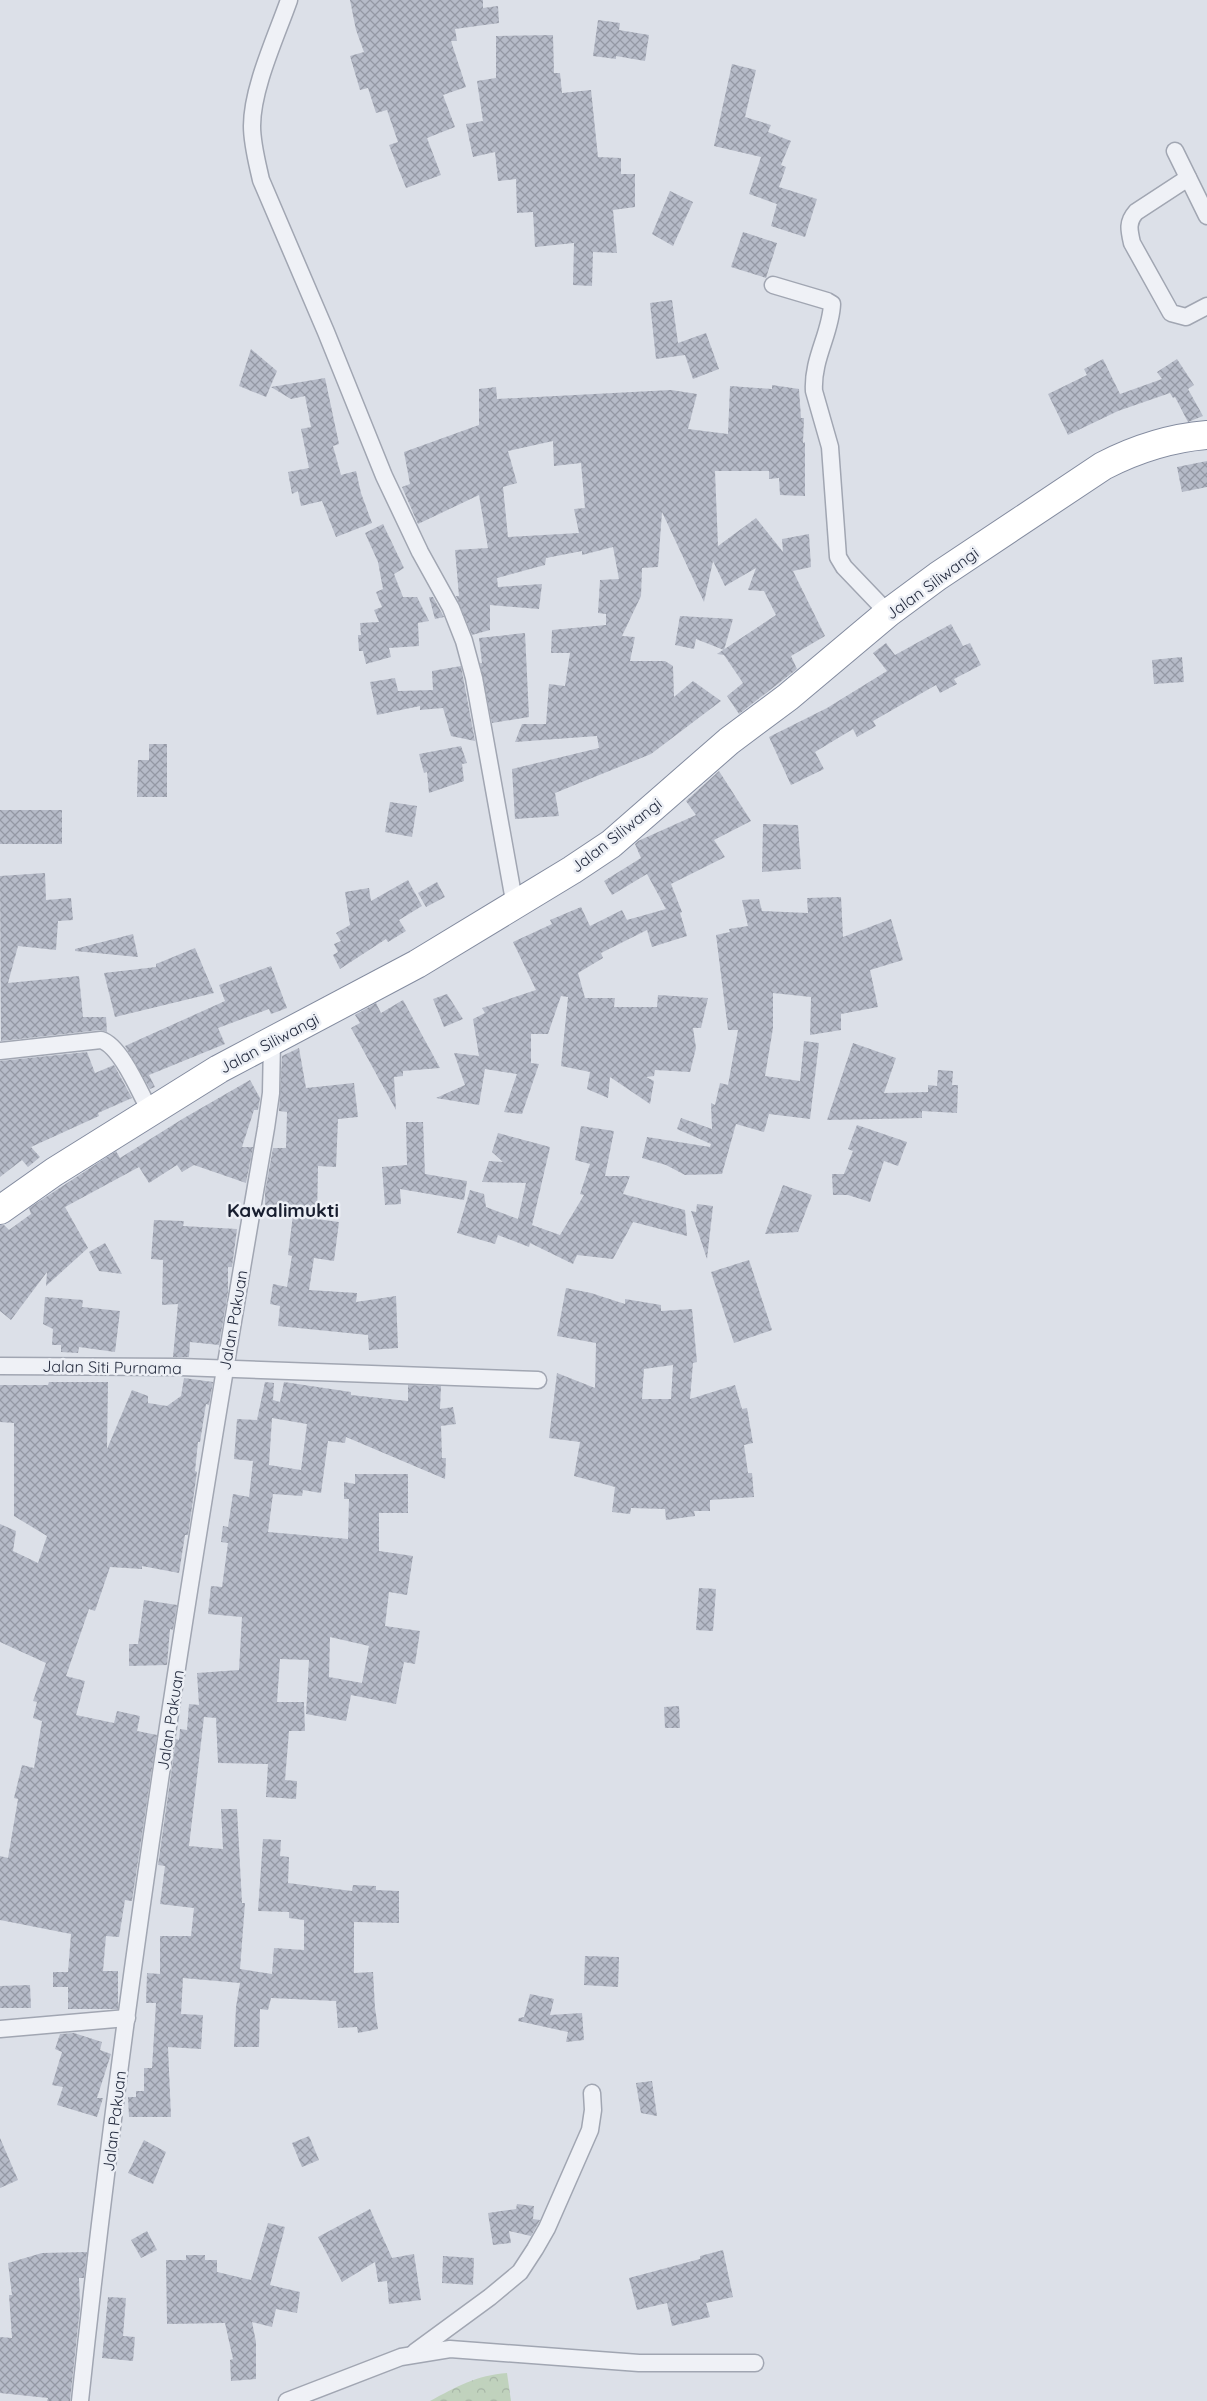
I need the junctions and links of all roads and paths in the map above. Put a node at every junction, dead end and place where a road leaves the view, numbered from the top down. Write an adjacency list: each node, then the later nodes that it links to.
1 (289, 0): 9 (street)
2 (1175, 152): 3 (street)
3 (1188, 178): 4 (street); 6 (street)
4 (1207, 216)
5 (773, 285): 8 (street)
6 (1207, 306)
7 (1207, 435): 8 (highway, Jalan Siliwangi)
8 (888, 613): 9 (highway, Jalan Siliwangi)
9 (515, 906): 10 (highway, Jalan Siliwangi)
10 (272, 1041): 12 (highway, Jalan Siliwangi); 15 (street, Jalan Pakuan)
11 (0, 1051): 12 (street)
12 (150, 1111): 13 (highway, Jalan Siliwangi)
13 (0, 1210)
14 (0, 1366): 15 (street, Jalan Siti Purnama)
15 (224, 1369): 16 (street, Jalan Siti Purnama); 17 (street, Jalan Pakuan)
16 (538, 1380)
17 (128, 2018): 18 (street); 22 (street, Jalan Pakuan)
18 (0, 2029)
19 (592, 2093): 20 (street)
20 (413, 2353): 21 (street); 23 (street)
21 (755, 2363)
22 (80, 2401)
23 (287, 2401)

